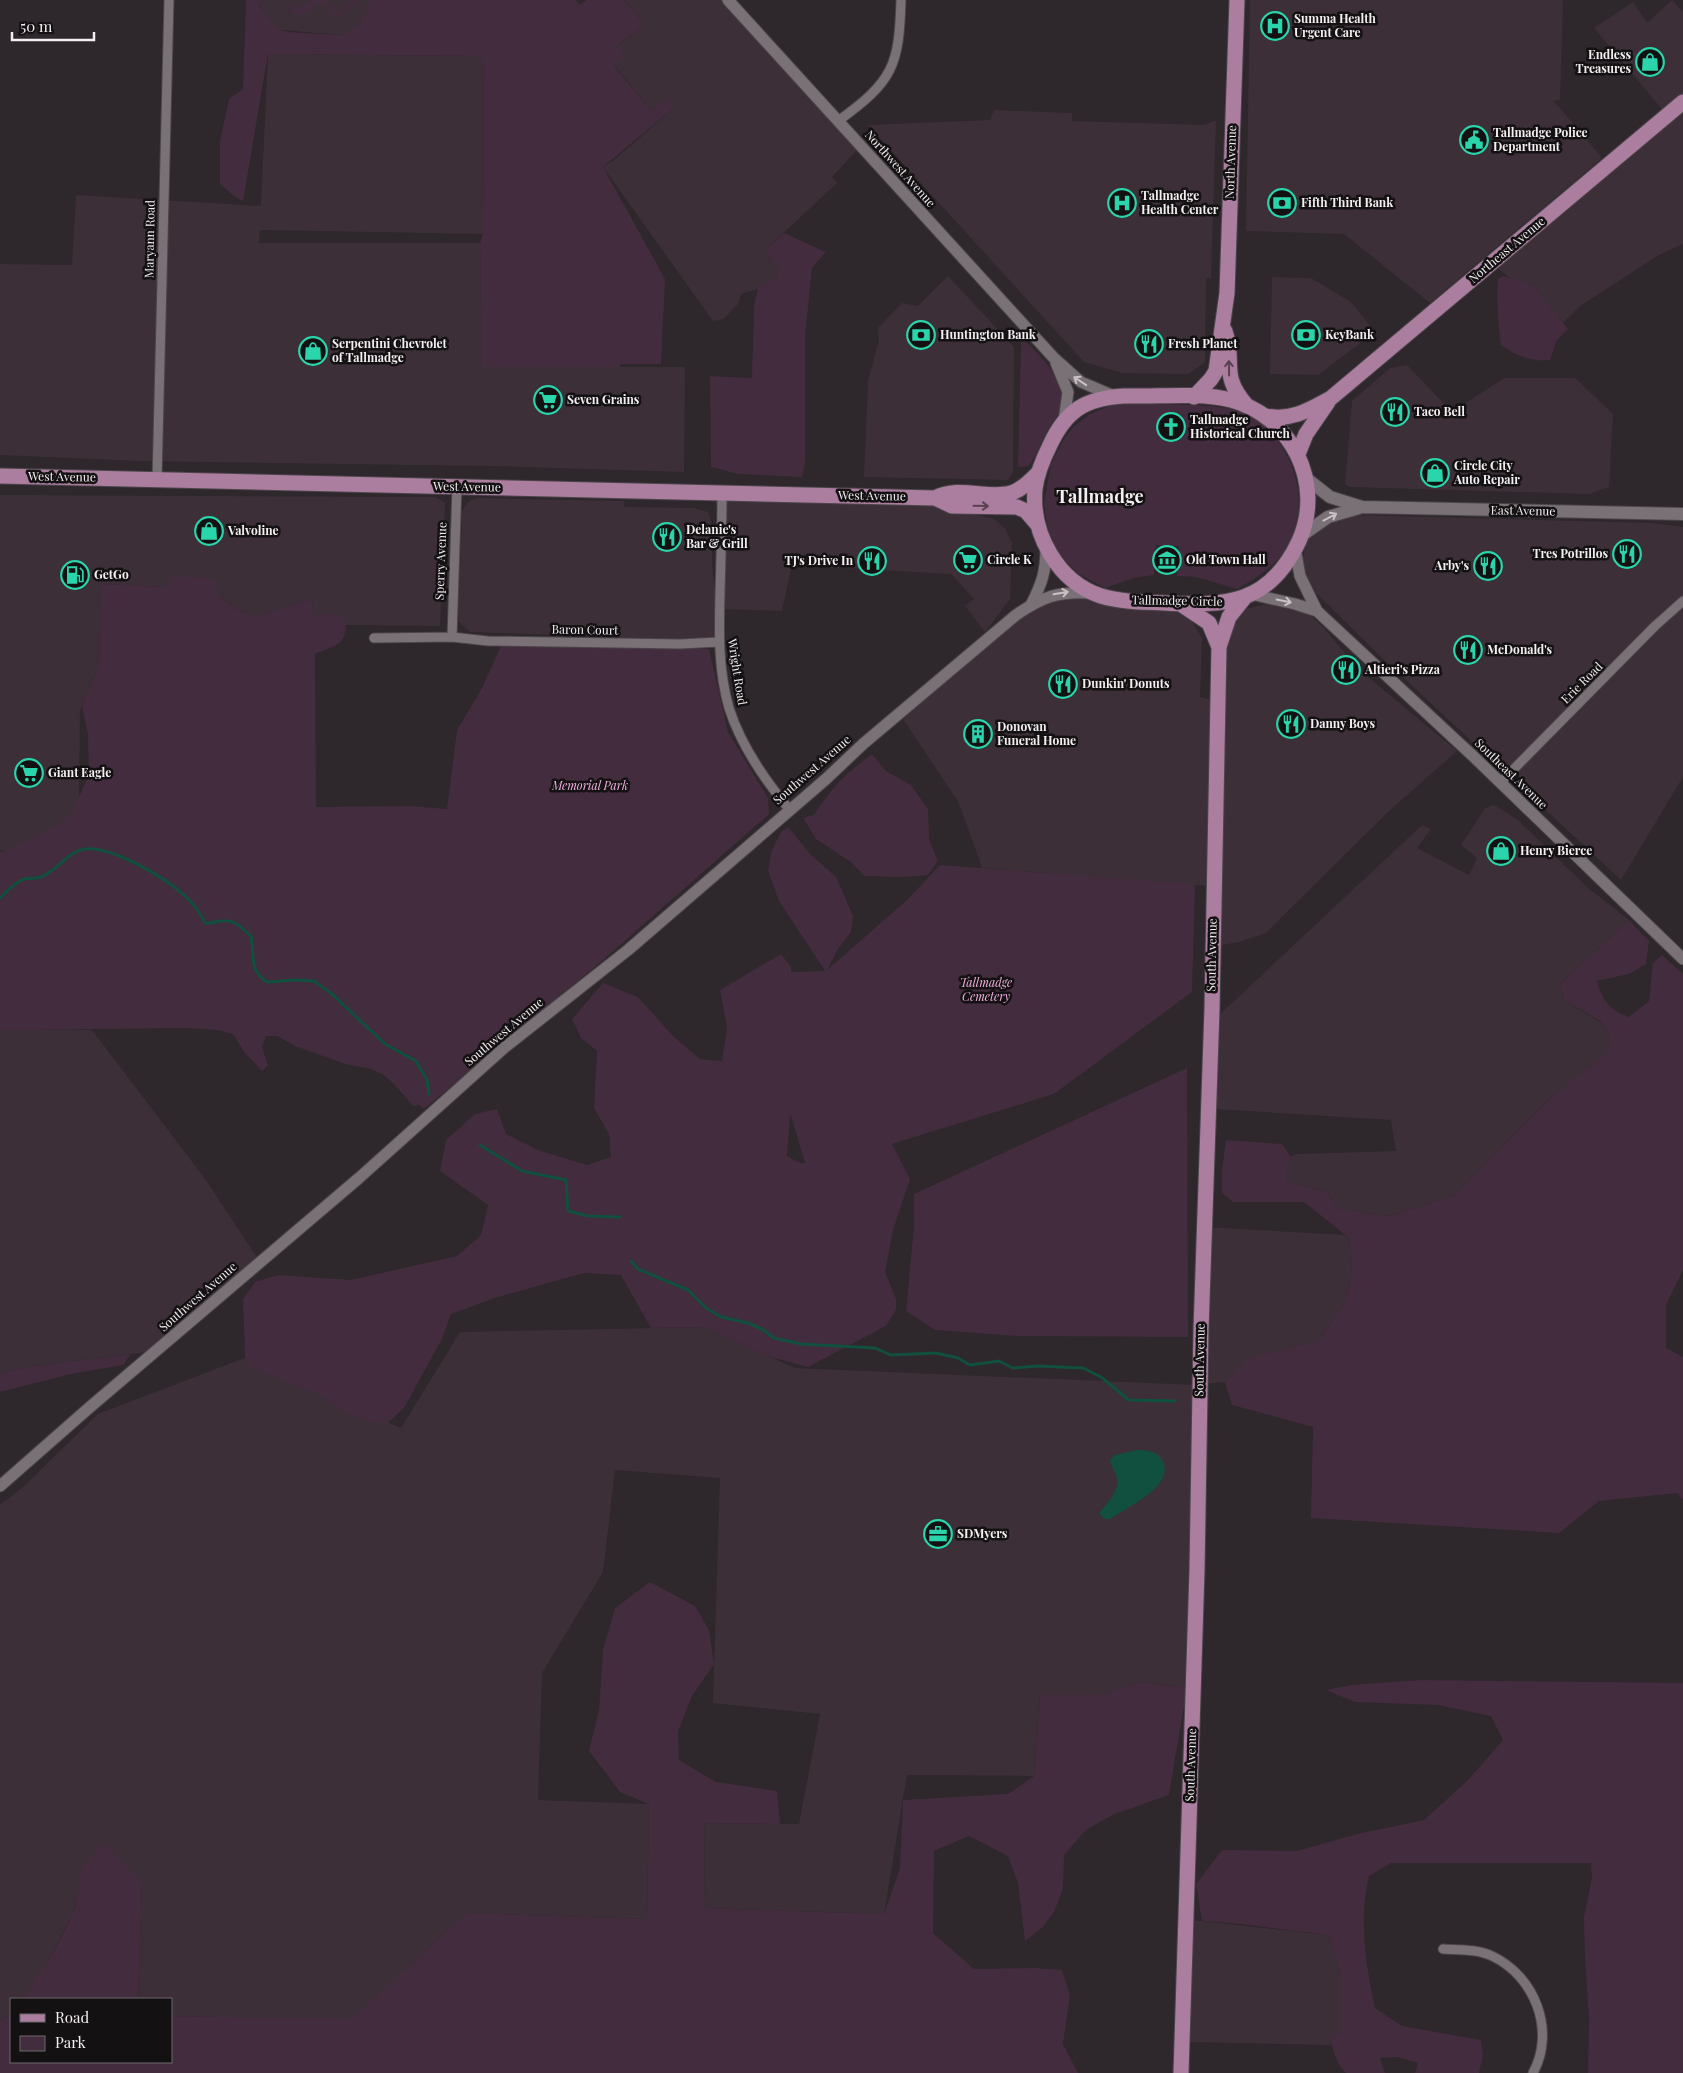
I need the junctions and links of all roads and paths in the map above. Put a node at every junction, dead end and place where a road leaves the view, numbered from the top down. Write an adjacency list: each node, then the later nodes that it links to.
1 (169, 0): 19 (street, Maryann Road)
2 (728, 0): 6 (street, Northwest Avenue)
3 (901, 0): 6 (street)
4 (1237, 0): 7 (main road, North Avenue)
5 (1683, 102): 11 (main road, Northeast Avenue)
6 (838, 121): 8 (street, Northwest Avenue)
7 (1223, 325): 10 (main road, North Avenue); 12 (main road, North Avenue, one-way to 7)
8 (1053, 357): 9 (street, Northwest Avenue, one-way to 8); 14 (street, Northwest Avenue)
9 (1114, 396): 10 (main road, Tallmadge Circle); 14 (main road, Tallmadge Circle)
10 (1194, 397): 12 (main road, Tallmadge Circle)
11 (1332, 398): 13 (main road, Northeast Avenue); 15 (main road, Northeast Avenue)
12 (1247, 406): 13 (main road, Tallmadge Circle)
13 (1266, 416): 15 (main road, Tallmadge Circle)
14 (1064, 421): 16 (main road, Tallmadge Circle)
15 (1298, 454): 18 (main road, Tallmadge Circle)
16 (1039, 472): 22 (main road, West Avenue); 25 (main road, Tallmadge Circle)
17 (0, 476): 19 (main road, West Avenue)
18 (1306, 478): 23 (main road, East Avenue); 26 (main road, Tallmadge Circle)
19 (157, 479): 20 (main road, West Avenue)
20 (456, 486): 21 (main road, West Avenue); 34 (street, Sperry Avenue)
21 (722, 493): 22 (main road, West Avenue); 36 (street, Wright Road)
22 (935, 498): 25 (main road, West Avenue, one-way to 25)
23 (1362, 507): 24 (main road, East Avenue); 26 (main road, East Avenue, one-way to 23)
24 (1683, 514)
25 (1039, 526): 27 (main road, Tallmadge Circle)
26 (1298, 542): 29 (main road, Tallmadge Circle); 33 (street, Southeast Avenue)
27 (1046, 547): 28 (main road, Tallmadge Circle); 32 (street, Southwest Avenue)
28 (1095, 593): 31 (main road, Tallmadge Circle); 32 (street, Southwest Avenue, one-way to 28)
29 (1248, 595): 31 (main road, Tallmadge Circle); 33 (street, Southeast Avenue, one-way to 33); 37 (main road, South Avenue)
30 (1683, 601): 38 (street, Erie Road)
31 (1180, 604): 37 (main road, South Avenue)
32 (1030, 605): 39 (street, Southwest Avenue)
33 (1317, 611): 38 (street, Southeast Avenue)
34 (452, 637): 35 (street, Baron Court); 36 (street, Baron Court)
35 (374, 638)
36 (718, 642): 39 (street, Wright Road)
37 (1219, 647): 43 (main road, South Avenue)
38 (1500, 783): 40 (street, Southeast Avenue)
39 (789, 809): 41 (street, Southwest Avenue)
40 (1683, 959)
41 (0, 1486)
42 (1443, 1950): 44 (street)
43 (1181, 2073)
44 (1533, 2073)

